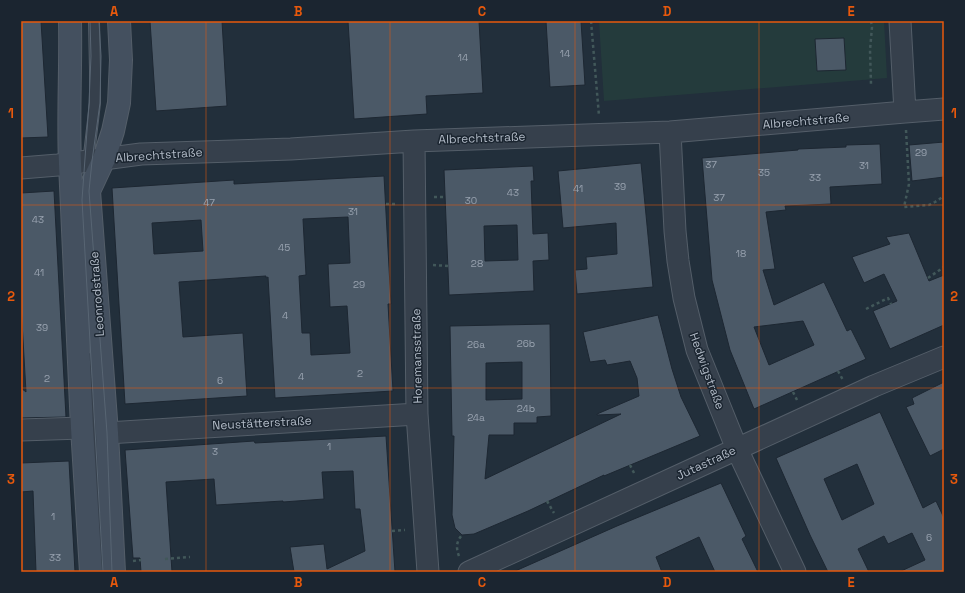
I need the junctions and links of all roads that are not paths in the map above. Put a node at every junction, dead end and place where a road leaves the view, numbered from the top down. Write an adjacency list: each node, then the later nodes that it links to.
1 (70, 21): 10 (main road, Leonrodstraße)
2 (94, 21): 10 (lane)
3 (119, 21): 10 (main road, Leonrodstraße)
4 (900, 21): 6 (street)
5 (944, 110): 6 (street, Albrechtstraße)
6 (905, 112): 7 (street, Albrechtstraße)
7 (670, 132): 8 (street, Albrechtstraße); 18 (street, Hedwigstraße)
8 (414, 140): 10 (street, Albrechtstraße); 14 (street, Horemansstraße)
9 (21, 168): 10 (street, Albrechtstraße)
10 (88, 171): 11 (lane); 15 (main road, Leonrodstraße); 17 (main road, Leonrodstraße)
11 (88, 303)
12 (90, 350): 21 (lane)
13 (944, 357): 18 (street, Jutastraße)
14 (418, 414): 17 (street, Neustätterstraße); 22 (street, Horemansstraße)
15 (82, 428): 16 (street); 20 (main road, Leonrodstraße)
16 (21, 430)
17 (107, 432): 19 (main road, Leonrodstraße)
18 (737, 449): 23 (street, Jutastraße); 24 (street, Hedwigstraße)
19 (122, 566)
20 (91, 572)
21 (103, 572)
22 (428, 572)
23 (469, 572)
24 (795, 572)

